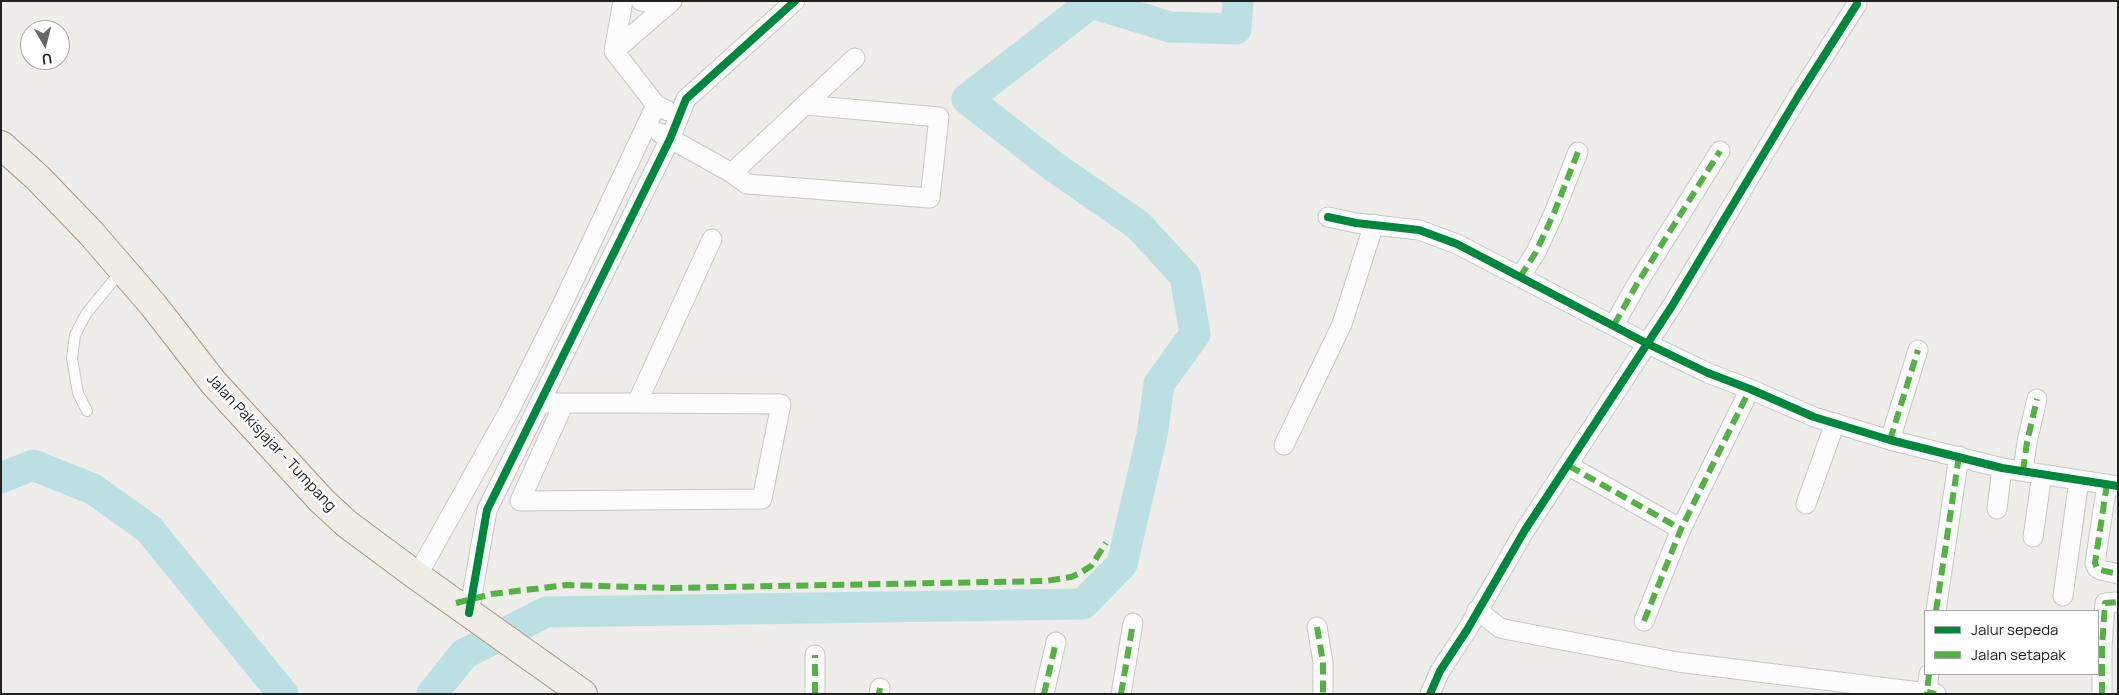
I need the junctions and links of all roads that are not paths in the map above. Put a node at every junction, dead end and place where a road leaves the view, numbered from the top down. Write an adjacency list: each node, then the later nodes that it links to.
1 (623, 1): 6 (street)
2 (642, 1): 4 (street)
3 (795, 1): 10 (street)
4 (669, 4): 6 (street)
5 (1857, 4): 27 (street)
6 (614, 51): 8 (street)
7 (855, 58): 9 (street)
8 (656, 105): 10 (street); 11 (street)
9 (805, 105): 16 (street); 16 (street)
10 (680, 118): 12 (street)
11 (646, 126): 12 (street); 17 (street)
12 (670, 139): 16 (street); 18 (street)
13 (1, 145): 22 (main road, Jalan Pakisjajar - Tumpang)
14 (1720, 151): 26 (street)
15 (1578, 152): 23 (street)
16 (732, 173)
17 (616, 193): 18 (street); 24 (street)
18 (638, 203): 25 (street)
19 (1328, 217): 20 (street)
20 (1374, 224): 23 (street); 39 (street)
21 (712, 238): 33 (street)
22 (122, 270): 34 (lane); 54 (main road, Jalan Pakisjajar - Tumpang)
23 (1520, 277): 26 (street)
24 (561, 308): 25 (street); 35 (street)
25 (582, 318): 31 (street)
26 (1614, 325): 27 (street)
27 (1648, 344): 29 (street); 41 (street)
28 (1918, 350): 38 (street)
29 (1750, 389): 37 (street); 51 (street)
30 (2037, 399): 43 (street)
31 (540, 403): 32 (street); 36 (street)
32 (564, 403): 33 (street); 33 (street)
33 (636, 403)
34 (86, 410)
35 (509, 411): 36 (street); 47 (street)
36 (530, 422): 50 (street)
37 (1835, 423): 38 (street); 48 (street)
38 (1890, 440): 40 (street)
39 (1284, 445)
40 (1959, 456): 42 (street); 58 (street)
41 (1569, 466): 51 (street); 57 (street)
42 (2002, 468): 43 (street); 49 (street)
43 (2023, 471): 44 (street)
44 (2042, 474): 45 (street); 52 (street)
45 (2079, 480): 46 (street); 55 (street)
46 (2112, 485): 53 (street)
47 (461, 498): 50 (street); 54 (street)
48 (1806, 504)
49 (1998, 509)
50 (487, 510): 59 (street)
51 (1681, 529): 60 (street)
52 (2033, 537)
53 (2118, 574)
54 (417, 576): 59 (main road, Jalan Pakisjajar - Tumpang)
55 (2063, 596)
56 (2118, 602): 72 (street)
57 (1477, 610): 65 (street); 71 (street)
58 (1936, 610)
59 (471, 614): 66 (main road, Jalan Pakisjajar - Tumpang)
60 (1644, 621)
61 (1133, 624): 69 (street)
62 (1316, 627): 70 (street)
63 (1056, 642): 68 (street)
64 (815, 655): 67 (street)
65 (1931, 687)
66 (583, 694)
67 (815, 694)
68 (1044, 694)
69 (1121, 694)
70 (1323, 694)
71 (1430, 694)
72 (2102, 694)

